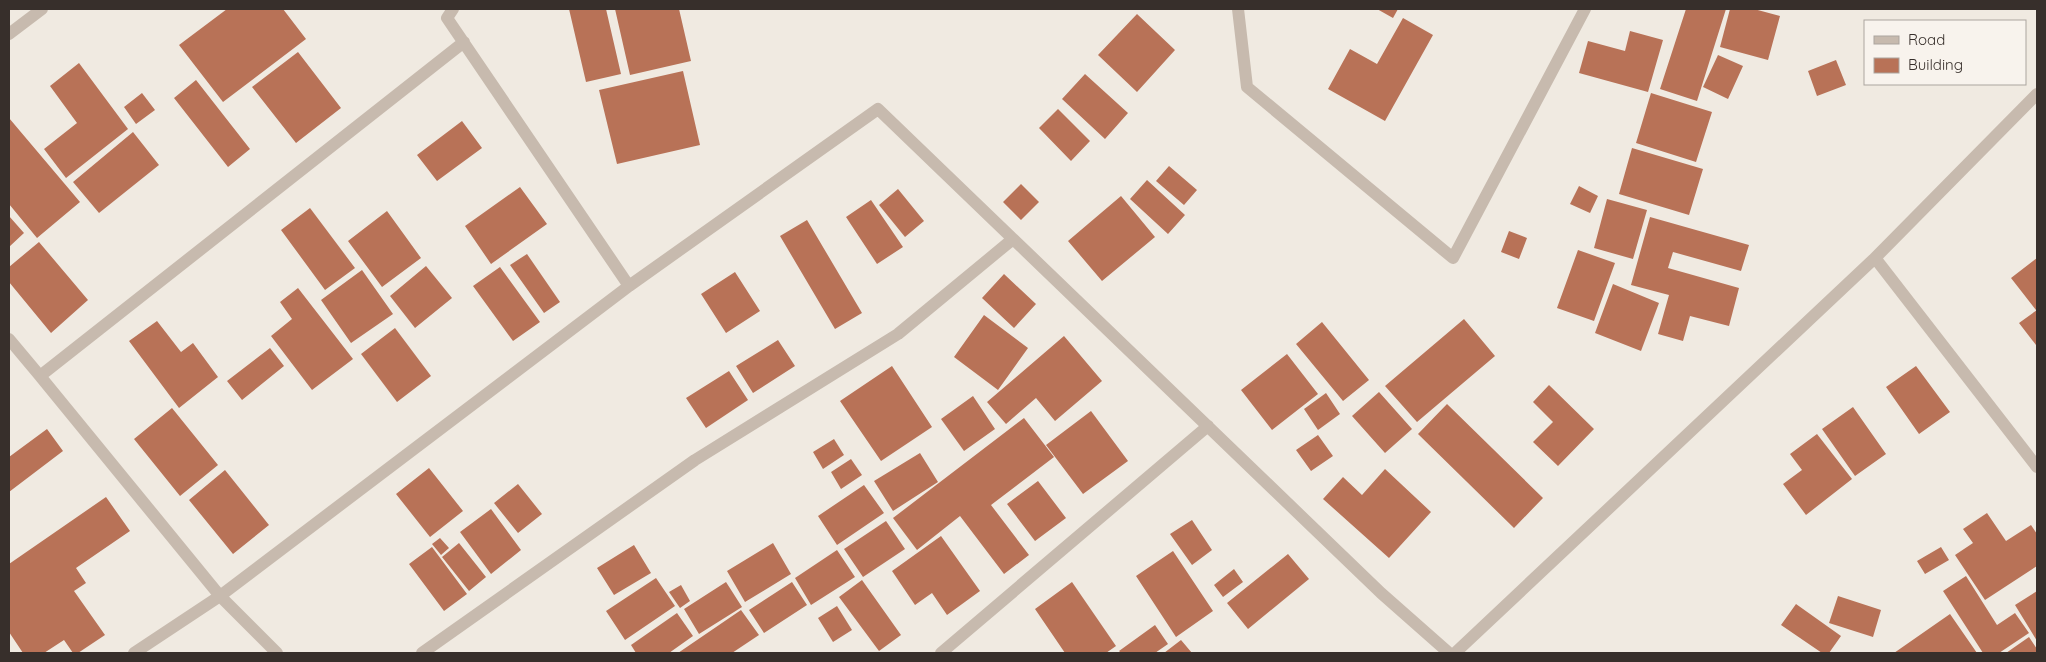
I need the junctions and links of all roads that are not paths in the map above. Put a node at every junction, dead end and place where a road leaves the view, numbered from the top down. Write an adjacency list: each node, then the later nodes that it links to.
1 (42, 9): 5 (street)
2 (453, 9): 6 (street)
3 (1238, 9): 4 (street)
4 (1585, 9)
5 (9, 34)
6 (464, 42): 10 (street); 12 (street)
7 (2037, 94): 9 (street)
8 (1013, 239): 10 (street); 13 (street); 18 (street)
9 (1875, 258): 14 (street); 21 (street)
10 (629, 286): 15 (street)
11 (9, 339): 12 (street)
12 (40, 376): 15 (street)
13 (1208, 426): 19 (street); 20 (street)
14 (2037, 467)
15 (220, 596): 16 (street); 17 (street)
16 (134, 653)
17 (277, 653)
18 (422, 653)
19 (941, 653)
20 (1449, 653)
21 (1456, 653)

